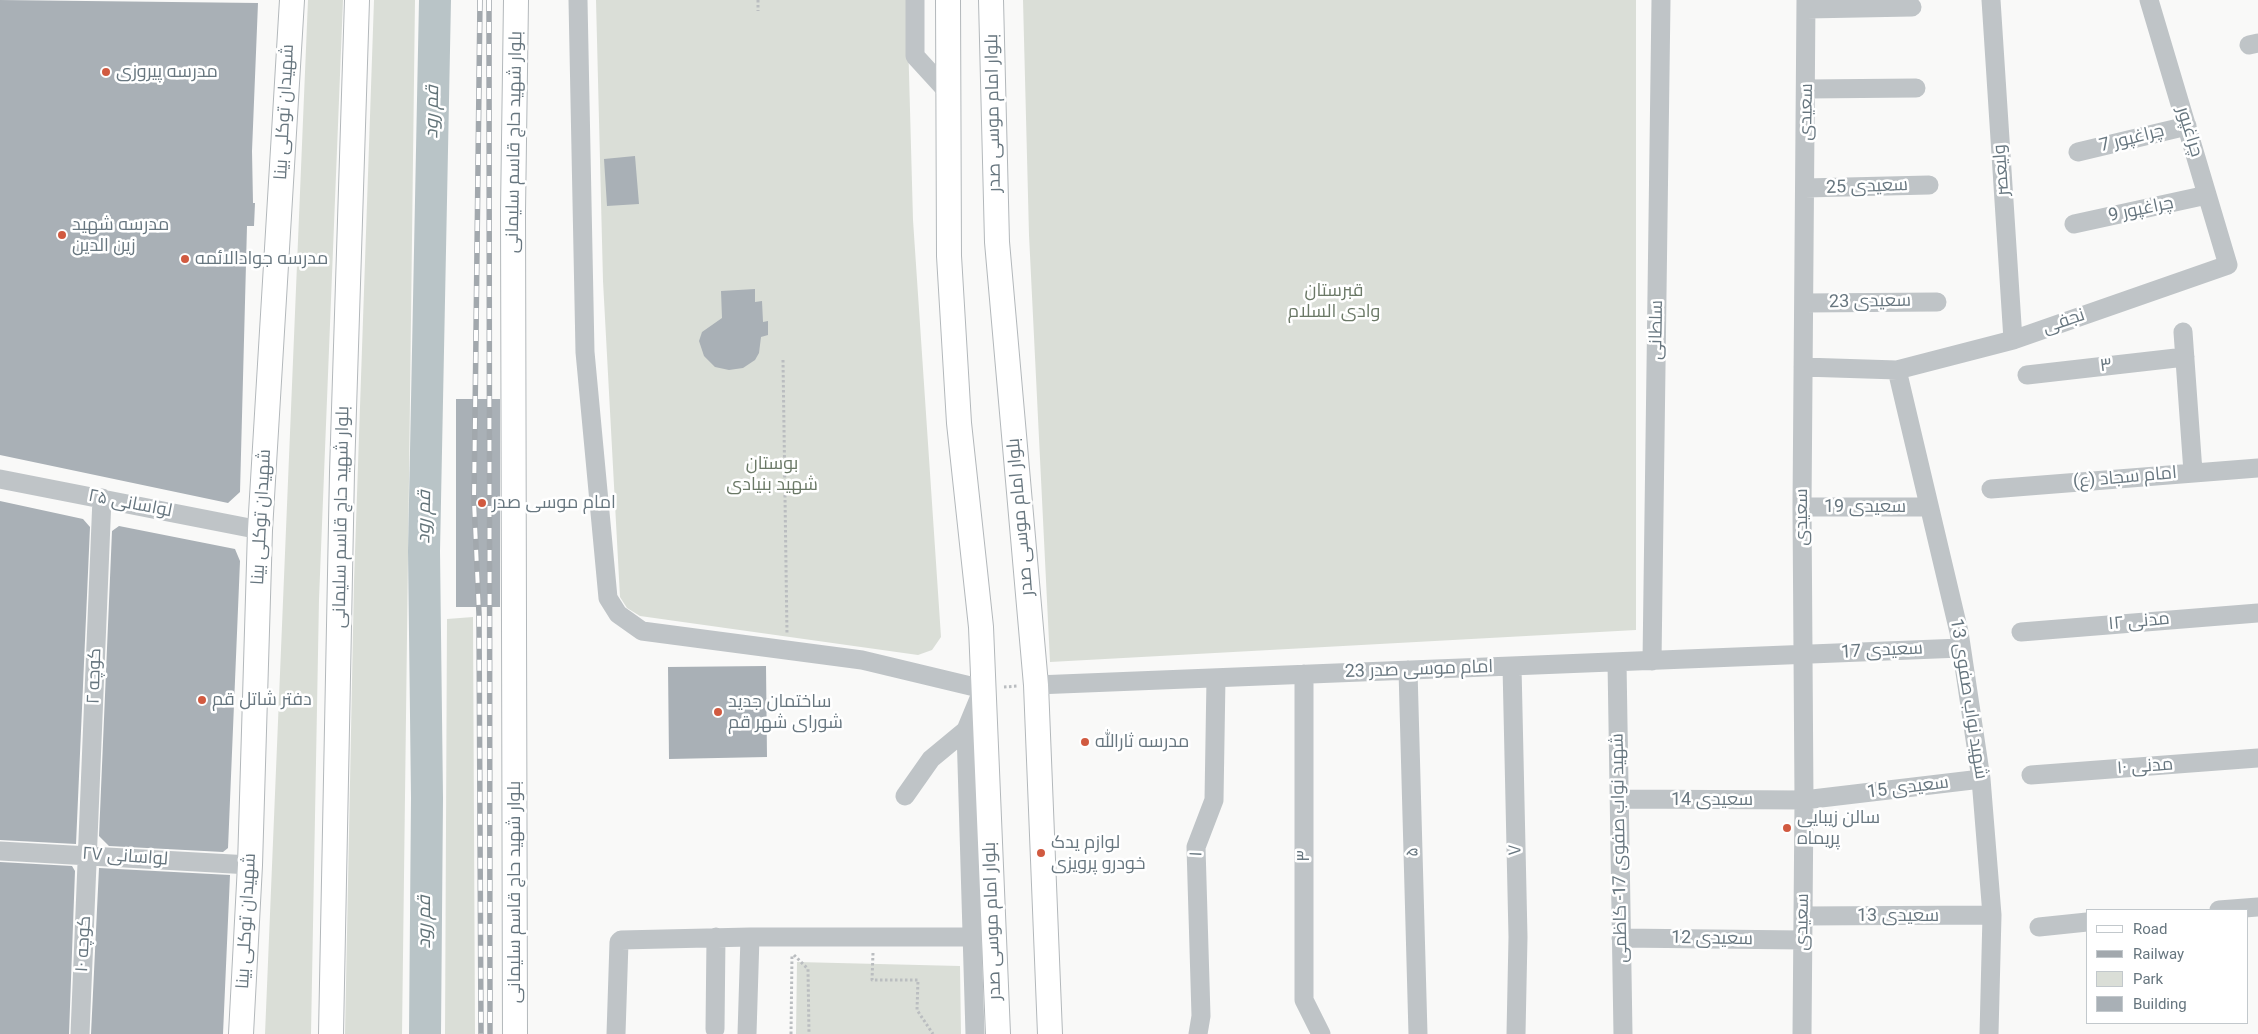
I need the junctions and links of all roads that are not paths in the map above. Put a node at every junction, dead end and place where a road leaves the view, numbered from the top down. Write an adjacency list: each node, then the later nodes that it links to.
1 (292, 0): 38 (main road, شهیدان توکلی بینا)
2 (357, 0): 75 (main road, بلوار شهید حاج قاسم سلیمانی)
3 (516, 0): 76 (main road, بلوار شهید حاج قاسم سلیمانی)
4 (578, 0): 50 (street)
5 (915, 0): 15 (street)
6 (948, 0): 15 (main road, بلوار امام موسی صدر)
7 (991, 0): 49 (main road, بلوار امام موسی صدر)
8 (1661, 0): 43 (street, سلطانی)
9 (1991, 0): 26 (street, ولیعصر)
10 (2149, 0): 16 (street, چراغپور)
11 (1806, 4): 12 (street); 14 (street, سعیدی)
12 (1912, 7)
13 (1916, 88): 14 (street)
14 (1807, 89): 19 (street, سعیدی)
15 (948, 91): 50 (main road, بلوار امام موسی صدر)
16 (2186, 126): 17 (street, چراغپور 7); 20 (street, چراغپور)
17 (2078, 152)
18 (1928, 185): 19 (street, سعیدی 25)
19 (1805, 188): 24 (street, سعیدی)
20 (2207, 195): 21 (street, چراغپور 9); 22 (street, چراغپور)
21 (2074, 224)
22 (2228, 265): 26 (street, نجفی)
23 (1937, 302): 24 (street, سعیدی 23)
24 (1804, 303): 28 (street, سعیدی)
25 (2183, 332): 27 (street)
26 (2013, 340): 29 (street, نجفی)
27 (2185, 356): 30 (street, ۳); 32 (street)
28 (1803, 367): 29 (street, نجفی); 36 (street, سعیدی)
29 (1897, 370): 37 (street, شهید نواب صفوی 13)
30 (2027, 375)
31 (2258, 468): 32 (street, امام سجاد (ع))
32 (2194, 472): 34 (street, امام سجاد (ع))
33 (0, 479): 35 (street, لواسانی ۲۵)
34 (1991, 489)
35 (102, 498): 38 (street, لواسانی ۲۵); 59 (street, کوچه ۲)
36 (1802, 507): 37 (street, سعیدی 19); 42 (street, سعیدی)
37 (1929, 507): 41 (street, شهید نواب صفوی 13)
38 (260, 530): 60 (main road, شهیدان توکلی بینا)
39 (2258, 613): 40 (street, مدنی ۱۲)
40 (2021, 632)
41 (1961, 648): 42 (street, سعیدی 17); 54 (street, شهید نواب صفوی 13)
42 (1802, 655): 43 (street, امام موسی صدر 23); 57 (street, سعیدی)
43 (1652, 661): 44 (street, امام موسی صدر 23)
44 (1617, 662): 45 (street, امام موسی صدر 23); 56 (street, شهید نواب صفوی 17- کاظمی)
45 (1512, 666): 46 (street, امام موسی صدر 23); 85 (street, ۷)
46 (1408, 670): 47 (street, امام موسی صدر 23); 84 (street, ۵)
47 (1304, 674): 48 (street, امام موسی صدر 23); 83 (street, ۳)
48 (1216, 678): 49 (street, امام موسی صدر 23); 82 (street, ۱)
49 (1036, 685): 81 (main road, بلوار امام موسی صدر)
50 (983, 689): 51 (street); 80 (main road, بلوار امام موسی صدر)
51 (966, 730): 55 (street); 69 (street)
52 (2258, 758): 53 (street, مدنی ۱۰)
53 (2031, 775)
54 (1981, 778): 57 (street, سعیدی 15); 64 (street, شهید نواب صفوی 13)
55 (905, 796)
56 (1619, 800): 57 (street, سعیدی 14); 70 (street, شهید نواب صفوی 17- کاظمی)
57 (1804, 800): 63 (street, سعیدی)
58 (0, 851): 59 (street, لواسانی ۲۷)
59 (88, 855): 60 (street, لواسانی ۲۷); 73 (street, کوچه ۱۰)
60 (250, 865): 74 (main road, شهیدان توکلی بینا)
61 (2258, 907): 62 (street)
62 (2232, 909)
63 (1803, 916): 64 (street, سعیدی 13); 71 (street, سعیدی)
64 (1992, 916): 88 (street, شهید نواب صفوی 13)
65 (2086, 922): 66 (street)
66 (2039, 926)
67 (750, 936): 68 (street); 69 (street); 78 (street)
68 (716, 937): 72 (street); 77 (street)
69 (972, 937): 79 (street)
70 (1621, 938): 71 (street, سعیدی 12); 86 (street, شهید نواب صفوی 17- کاظمی)
71 (1802, 940): 87 (street, سعیدی)
72 (715, 1029)
73 (80, 1034)
74 (241, 1034)
75 (331, 1034)
76 (515, 1034)
77 (616, 1034)
78 (746, 1034)
79 (975, 1034)
80 (998, 1034)
81 (1050, 1034)
82 (1198, 1034)
83 (1321, 1034)
84 (1418, 1034)
85 (1516, 1034)
86 (1623, 1034)
87 (1802, 1034)
88 (1989, 1034)

